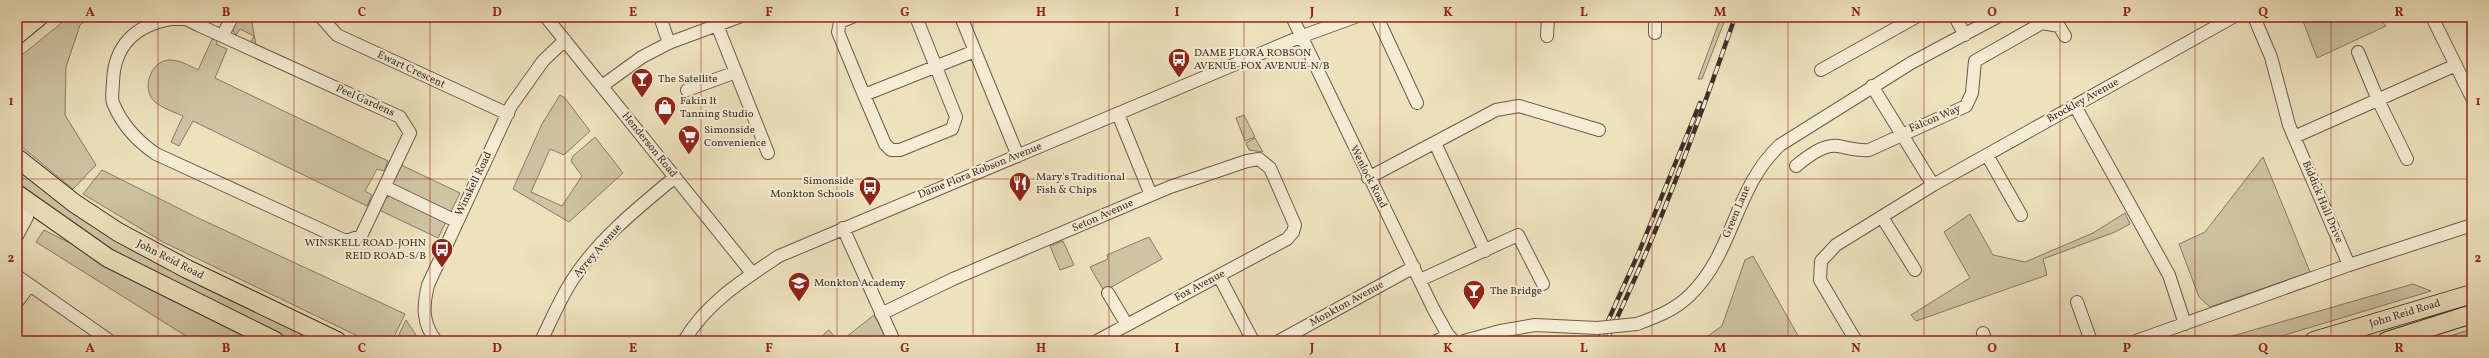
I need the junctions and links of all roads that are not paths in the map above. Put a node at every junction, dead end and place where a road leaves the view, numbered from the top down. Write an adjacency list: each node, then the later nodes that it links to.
1 (40, 17): 26 (main road)
2 (232, 17): 24 (street)
3 (321, 17): 46 (street, Ewart Crescent)
4 (546, 17): 30 (street, Henderson Road)
5 (660, 17): 31 (street)
6 (740, 17): 22 (street)
7 (852, 17): 41 (street)
8 (916, 17): 35 (street)
9 (961, 17): 32 (street)
10 (1292, 17): 29 (street, Wenlock Road)
11 (1355, 17): 29 (street, Dame Flora Robson Avenue)
12 (1377, 17): 44 (street)
13 (1548, 17): 27 (street)
14 (1655, 17): 23 (street)
15 (1916, 17): 36 (street)
16 (1955, 17): 25 (street)
17 (1997, 17): 25 (street, Green Lane)
18 (2233, 17): 45 (street, Brockley Avenue)
19 (2254, 17): 50 (street, Biddick Hall Drive)
20 (2432, 17): 34 (street)
21 (2042, 20): 28 (street); 49 (street, Falcon Way)
22 (717, 25): 31 (street); 37 (street)
23 (1655, 33)
24 (222, 35): 61 (street, Peel Gardens); 61 (street, Peel Gardens)
25 (1965, 35): 39 (street, Green Lane)
26 (17, 36)
27 (1547, 36)
28 (2065, 36)
29 (1300, 37): 47 (street, Dame Flora Robson Avenue); 59 (street, Wenlock Road)
30 (565, 40): 38 (street, Henderson Road); 46 (street, Winskell Road)
31 (669, 43): 38 (street)
32 (975, 51): 35 (street); 54 (street)
33 (2358, 52): 43 (street)
34 (2456, 65): 42 (street); 43 (street)
35 (936, 66): 41 (street); 41 (street)
36 (1821, 70)
37 (736, 72): 40 (street); 52 (street)
38 (602, 86): 58 (street, Henderson Road)
39 (1872, 86): 49 (street); 101 (street, Green Lane, bridge)
40 (688, 90)
41 (864, 95)
42 (2472, 98)
43 (2378, 100): 50 (street); 56 (street)
44 (1417, 103)
45 (2075, 106): 53 (street, Brockley Avenue); 87 (street)
46 (508, 114): 66 (street, Winskell Road)
47 (1118, 114): 54 (street, Dame Flora Robson Avenue); 62 (street)
48 (1599, 130): 51 (street)
49 (1901, 134): 57 (street); 60 (street)
50 (2294, 137): 72 (street, Biddick Hall Drive)
51 (1435, 142): 59 (street); 71 (street)
52 (768, 153)
53 (1987, 155): 60 (street, Brockley Avenue); 64 (street)
54 (1018, 156): 69 (street, Dame Flora Robson Avenue)
55 (17, 158): 92 (highway, John Reid Road)
56 (2407, 159)
57 (1796, 166)
58 (675, 177): 75 (street, Henderson Road); 94 (street, Ayrey Avenue)
59 (1368, 178): 73 (street, Wenlock Road)
60 (1933, 185): 65 (street, Brockley Avenue)
61 (385, 187): 66 (street)
62 (1151, 195): 67 (street, Seton Avenue); 85 (street, Seton Avenue)
63 (22, 198): 70 (street); 91 (highway)
64 (2021, 215)
65 (1882, 217): 74 (street); 102 (street, Brockley Avenue)
66 (456, 221): 93 (street, Winskell Road)
67 (1295, 225): 77 (street, Fox Avenue)
68 (2472, 225): 72 (street)
69 (843, 228): 75 (street, Dame Flora Robson Avenue); 85 (street)
70 (17, 236)
71 (1485, 250): 78 (street); 79 (street)
72 (2349, 265): 87 (street)
73 (1414, 267): 78 (street, Wenlock Road); 99 (street, Monkton Avenue)
74 (1915, 270)
75 (752, 273): 95 (street, Dame Flora Robson Avenue)
76 (17, 276): 80 (street)
77 (1219, 276): 88 (street, Fox Avenue); 98 (street)
78 (1420, 280): 89 (street, Wenlock Road)
79 (1542, 284)
80 (30, 285): 83 (street); 90 (street)
81 (1108, 293): 88 (street)
82 (2472, 294): 105 (highway, John Reid Road)
83 (17, 302)
84 (2077, 302): 103 (street)
85 (881, 314): 96 (street)
86 (2472, 314): 106 (highway, John Reid Road)
87 (2185, 324): 104 (street)
88 (1127, 325): 97 (street, Fox Avenue)
89 (1451, 338): 100 (street)
90 (110, 341)
91 (275, 341)
92 (337, 341)
93 (436, 341)
94 (541, 341)
95 (684, 341)
96 (894, 341)
97 (1097, 341)
98 (1253, 341)
99 (1279, 341)
100 (1437, 341)
101 (1464, 341)
102 (1856, 341)
103 (2091, 341)
104 (2136, 341)
105 (2314, 341)
106 (2387, 341)

